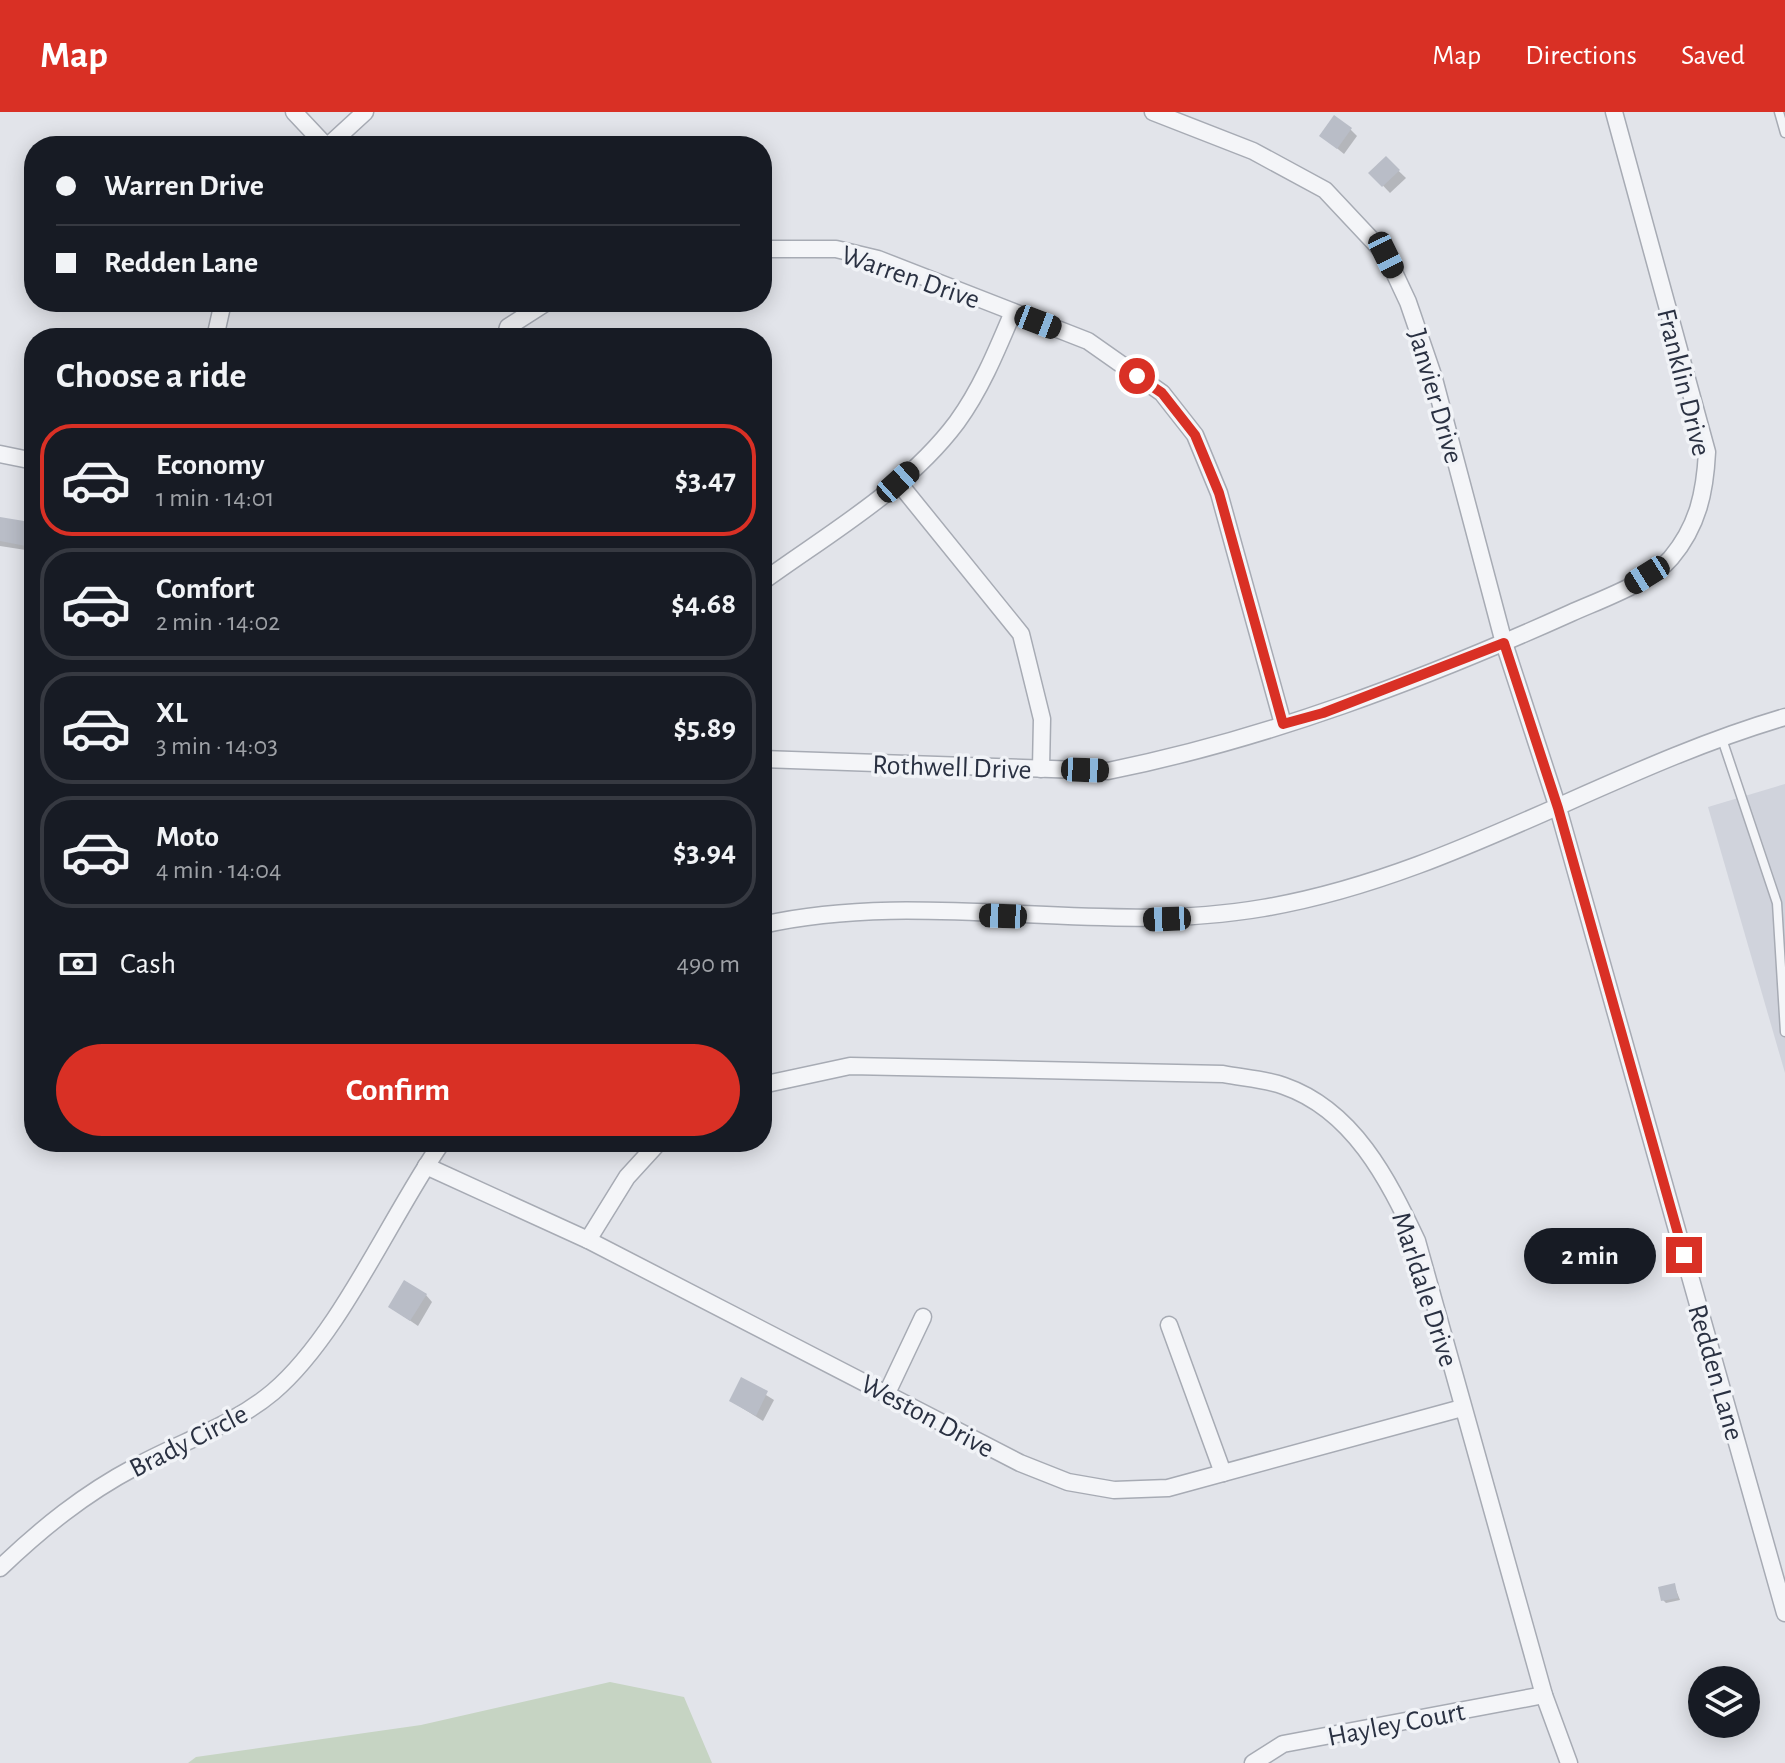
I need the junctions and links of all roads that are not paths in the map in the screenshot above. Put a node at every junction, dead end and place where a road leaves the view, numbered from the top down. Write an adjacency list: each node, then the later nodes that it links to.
1 (294, 112): 7 (street)
2 (365, 112): 8 (street)
3 (1153, 112): 17 (street, Janvier Drive)
4 (1614, 112): 17 (street, Franklin Drive)
5 (1779, 112): 6 (lane)
6 (1785, 133)
7 (317, 136)
8 (338, 136)
9 (772, 249): 11 (street, Warren Drive)
10 (531, 312): 12 (street)
11 (1013, 312): 15 (street); 19 (street, Warren Drive)
12 (508, 328)
13 (0, 454): 14 (street)
14 (24, 459)
15 (898, 482): 16 (street); 22 (street)
16 (772, 575)
17 (1504, 643): 19 (street, Rothwell Drive); 23 (street, Janvier Drive)
18 (1785, 717): 20 (street)
19 (1283, 724): 22 (street, Rothwell Drive)
20 (1721, 735): 23 (street); 25 (lane)
21 (772, 759): 22 (street, Rothwell Drive)
22 (1041, 769)
23 (1558, 808): 24 (street); 37 (street, Redden Lane)
24 (772, 923)
25 (1785, 1032)
26 (772, 1082): 34 (street, Marldale Drive)
27 (435, 1152): 29 (street, Brady Circle)
28 (650, 1152): 30 (street)
29 (426, 1166): 30 (street, Weston Drive); 36 (street, Brady Circle)
30 (588, 1240): 33 (street, Weston Drive)
31 (923, 1317): 33 (street)
32 (1169, 1325): 35 (street)
33 (887, 1393): 35 (street, Weston Drive)
34 (1462, 1408): 35 (street, Weston Drive); 38 (street, Marldale Drive)
35 (1223, 1473)
36 (0, 1568)
37 (1785, 1613)
38 (1544, 1695): 39 (street, Hayley Court); 40 (street, Marldale Drive)
39 (1253, 1763)
40 (1569, 1763)

